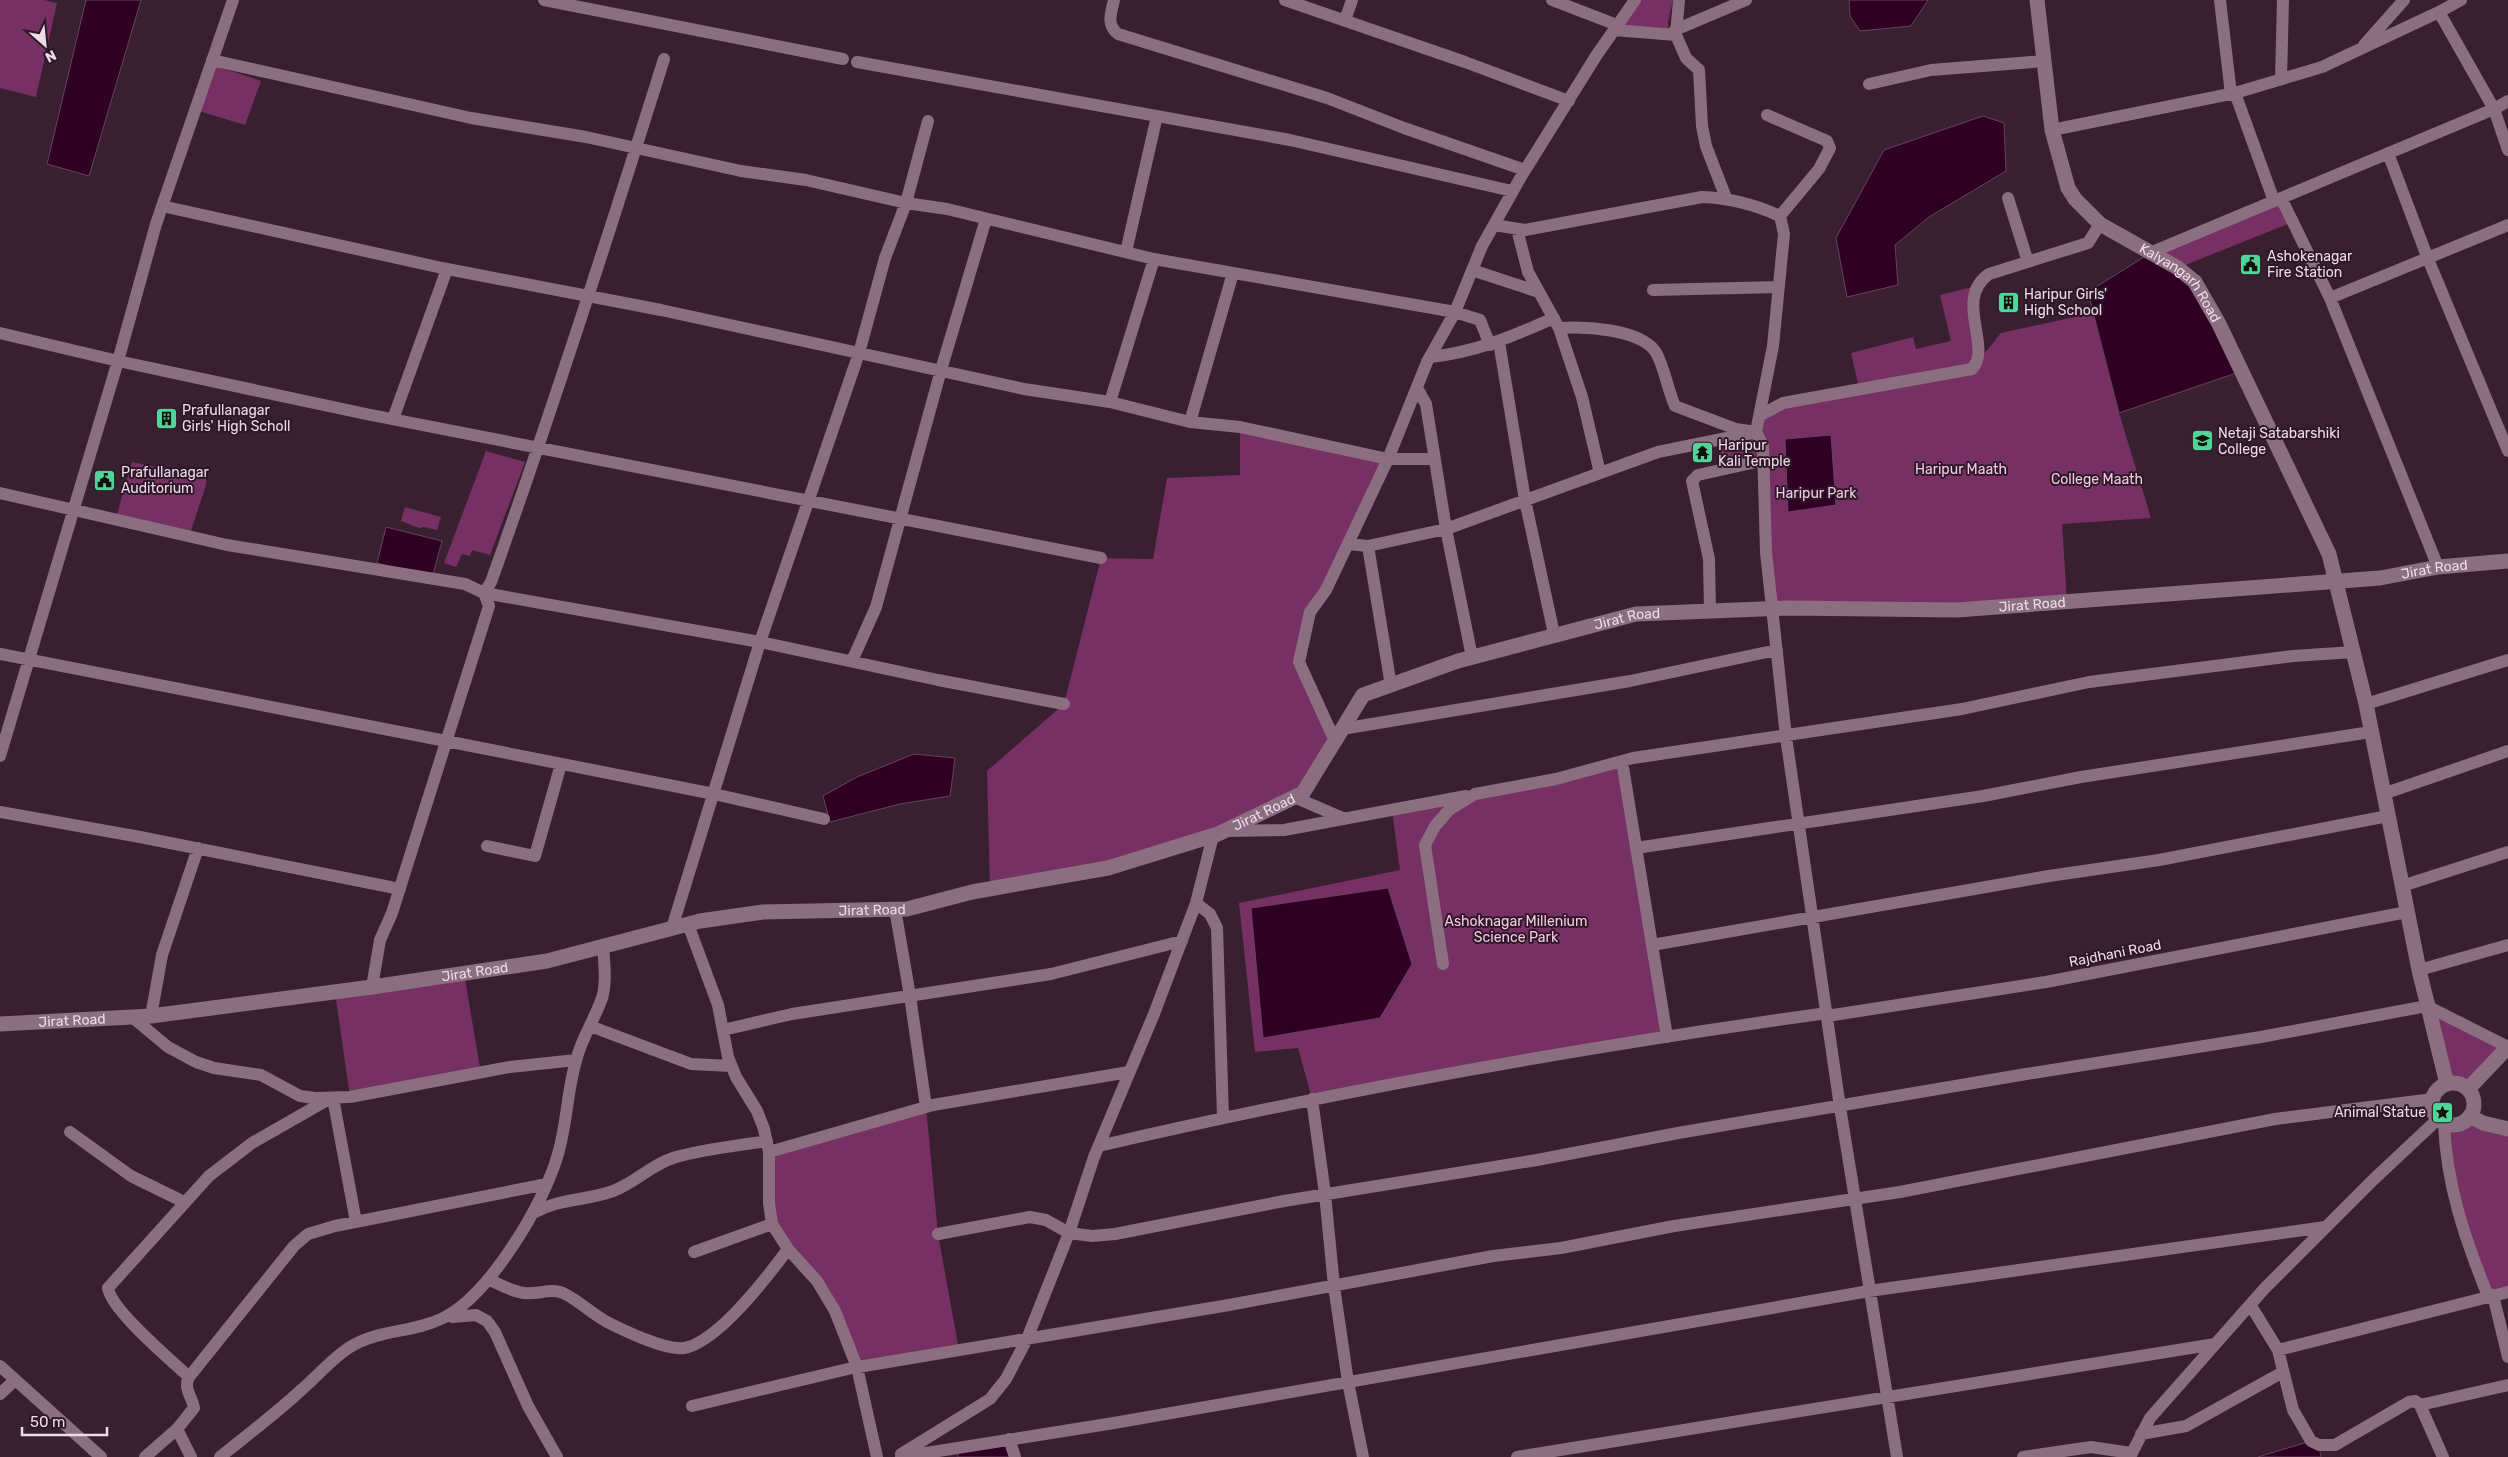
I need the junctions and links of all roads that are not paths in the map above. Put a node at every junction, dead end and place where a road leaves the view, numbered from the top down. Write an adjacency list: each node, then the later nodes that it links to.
1 (233, 0): 22 (street)
2 (544, 0): 21 (street)
3 (1114, 0): 38 (street)
4 (1285, 0): 16 (street)
5 (1352, 0): 16 (street)
6 (1552, 0): 17 (street)
7 (1635, 0): 17 (street)
8 (1679, 0): 18 (street)
9 (1746, 0): 18 (street)
10 (2037, 0): 23 (main road, Kalyangarh Road)
11 (2220, 0): 27 (street)
12 (2283, 0): 25 (street)
13 (2404, 0): 19 (street)
14 (2460, 0): 15 (street)
15 (2440, 12): 19 (street); 30 (street)
16 (1345, 20): 28 (street)
17 (1616, 27): 18 (street); 28 (street)
18 (1676, 32): 40 (street)
19 (2360, 49): 25 (street)
20 (664, 59): 35 (street)
21 (843, 59)
22 (212, 60): 35 (street); 44 (street)
23 (2045, 60): 26 (street); 34 (main road, Kalyangarh Road)
24 (857, 62): 32 (street)
25 (2281, 79): 27 (street)
26 (1869, 84)
27 (2233, 93): 34 (street); 42 (street)
28 (1569, 101): 38 (street)
29 (2508, 101): 30 (street)
30 (2494, 109): 36 (street); 37 (street)
31 (1766, 114): 45 (street)
32 (1157, 116): 39 (street); 51 (street)
33 (928, 121): 43 (street)
34 (2052, 130): 47 (main road, Kalyangarh Road)
35 (636, 147): 43 (street); 62 (street)
36 (2508, 150)
37 (2388, 153): 42 (street); 54 (street)
38 (1525, 170): 39 (street)
39 (1512, 191): 48 (street)
40 (1726, 198): 45 (street); 50 (street)
41 (2008, 198): 55 (street)
42 (2277, 199): 52 (street); 63 (street)
43 (906, 203): 46 (street); 68 (street)
44 (162, 206): 56 (street); 70 (street)
45 (1780, 216): 59 (street)
46 (986, 219): 51 (street); 71 (street)
47 (2100, 224): 52 (main road, Kalyangarh Road); 55 (street)
48 (1494, 225): 50 (street); 57 (street)
49 (2508, 225): 54 (street)
50 (1518, 229): 61 (street)
51 (1126, 252): 53 (street)
52 (2152, 252): 95 (main road, Kalyangarh Road)
53 (1154, 259): 58 (street); 73 (street)
54 (2428, 259): 63 (street); 79 (street)
55 (2028, 262): 74 (street)
56 (447, 269): 62 (street); 75 (street)
57 (1472, 270): 61 (street); 64 (street)
58 (1233, 273): 64 (street); 76 (street)
59 (1779, 286): 60 (street); 74 (street)
60 (1653, 290)
61 (1539, 292): 65 (street)
62 (587, 295): 68 (street); 78 (street)
63 (2330, 298): 94 (street)
64 (1455, 312): 67 (street); 69 (street)
65 (1556, 323): 67 (street); 77 (street); 83 (street)
66 (0, 333): 70 (street)
67 (1494, 343): 69 (street); 85 (street)
68 (859, 353): 71 (street); 86 (street)
69 (1430, 357): 72 (street)
70 (118, 361): 75 (street); 87 (street)
71 (941, 370): 73 (street); 88 (street)
72 (1417, 388): 80 (street); 81 (street)
73 (1110, 402): 76 (street)
74 (1761, 415): 77 (street)
75 (394, 419): 78 (street)
76 (1190, 422): 80 (street)
77 (1756, 432): 82 (street); 83 (street)
78 (539, 447): 86 (street); 96 (street)
79 (2508, 451)
80 (1388, 459): 81 (street); 90 (street)
81 (1435, 459): 89 (street)
82 (1765, 460): 97 (street); 98 (street)
83 (1600, 473): 85 (street)
84 (0, 494): 87 (street)
85 (1525, 500): 89 (street); 99 (street)
86 (806, 501): 88 (street); 100 (street)
87 (73, 509): 96 (street); 105 (street)
88 (902, 519): 92 (street); 107 (street)
89 (1446, 529): 91 (street); 104 (street)
90 (1348, 544): 91 (street); 112 (street)
91 (1368, 546): 108 (street)
92 (1101, 558)
93 (2508, 561): 94 (main road, Jirat Road)
94 (2438, 567): 95 (main road, Jirat Road)
95 (2337, 582): 97 (main road, Jirat Road); 102 (main road, Kalyangarh Road)
96 (484, 593): 100 (street); 114 (street)
97 (1772, 609): 98 (main road, Jirat Road); 101 (street)
98 (1710, 611): 99 (main road, Jirat Road)
99 (1554, 634): 104 (main road, Jirat Road)
100 (760, 642): 107 (street); 119 (street)
101 (1777, 650): 112 (street); 113 (street)
102 (2354, 652): 110 (main road, Kalyangarh Road); 113 (street)
103 (0, 654): 105 (street)
104 (1472, 657): 108 (main road, Jirat Road)
105 (28, 660): 114 (street); 116 (street)
106 (2508, 660): 110 (street)
107 (852, 661): 109 (street)
108 (1391, 686): 112 (main road, Jirat Road)
109 (1064, 704)
110 (2366, 704): 111 (main road, Kalyangarh Road)
111 (2371, 732): 121 (main road, Kalyangarh Road); 127 (street)
112 (1339, 735): 122 (main road, Jirat Road)
113 (1786, 737): 117 (street); 127 (street)
114 (446, 740): 118 (street); 134 (street)
115 (2508, 751): 121 (street)
116 (0, 756)
117 (1622, 761): 120 (street); 131 (street)
118 (561, 764): 119 (street); 129 (street)
119 (714, 794): 125 (street); 140 (street)
120 (1475, 794): 126 (street); 145 (street)
121 (2383, 794): 124 (main road, Kalyangarh Road)
122 (1294, 798): 126 (street); 128 (main road, Jirat Road)
123 (0, 812): 130 (street)
124 (2388, 816): 133 (main road, Kalyangarh Road); 138 (street)
125 (824, 819)
126 (1346, 820): 128 (street)
127 (1800, 824): 131 (street); 138 (street)
128 (1218, 833): 135 (street); 136 (main road, Jirat Road)
129 (487, 846)
130 (198, 848): 134 (street); 151 (street)
131 (1636, 848): 143 (street)
132 (2508, 852): 133 (street)
133 (2402, 886): 137 (main road, Kalyangarh Road)
134 (400, 889): 147 (street)
135 (1196, 903): 141 (street); 169 (street)
136 (895, 909): 139 (main road, Jirat Road); 148 (street)
137 (2407, 912): 146 (main road, Kalyangarh Road); 150 (street, Rajdhani Road)
138 (1813, 917): 143 (street); 150 (street)
139 (688, 924): 140 (main road, Jirat Road); 155 (street)
140 (672, 928): 142 (main road, Jirat Road)
141 (1182, 941): 148 (street); 160 (street)
142 (603, 945): 147 (main road, Jirat Road); 154 (street)
143 (1652, 945): 156 (street)
144 (2508, 945): 146 (street)
145 (1443, 964)
146 (2419, 970): 149 (main road, Kalyangarh Road)
147 (372, 987): 151 (main road, Jirat Road)
148 (910, 996): 155 (street); 166 (street)
149 (2427, 1006): 157 (street); 161 (main road, Kalyangarh Road); 167 (street)
150 (1827, 1015): 156 (street, Rajdhani Road); 167 (street)
151 (151, 1016): 152 (main road, Jirat Road)
152 (132, 1017): 153 (main road, Jirat Road); 163 (street)
153 (0, 1024)
154 (590, 1026): 158 (street); 159 (street)
155 (723, 1030): 159 (street)
156 (1667, 1037): 164 (street, Rajdhani Road)
157 (2508, 1047): 162 (main road)
158 (576, 1060): 163 (street); 175 (street)
159 (731, 1066): 174 (street)
160 (1129, 1072): 166 (street); 173 (street)
161 (2446, 1084): 162 (main road); 165 (main road)
162 (2468, 1089): 168 (main road)
163 (331, 1099): 178 (street); 180 (street)
164 (1312, 1099): 169 (street, Rajdhani Road); 176 (street)
165 (2433, 1099): 170 (main road); 177 (street)
166 (926, 1107): 174 (street)
167 (1840, 1108): 176 (street); 177 (street)
168 (2470, 1116): 170 (main road); 171 (main road)
169 (1223, 1117): 173 (street, Rajdhani Road)
170 (2441, 1121): 182 (street); 191 (street)
171 (2508, 1129)
172 (70, 1132): 178 (street)
173 (1098, 1146): 183 (street)
174 (768, 1147): 179 (street); 181 (street)
175 (547, 1184): 179 (street); 180 (street)
176 (1325, 1194): 183 (street); 188 (street)
177 (1854, 1199): 188 (street); 189 (street)
178 (184, 1202): 201 (street)
179 (533, 1213): 187 (street)
180 (356, 1222): 201 (street)
181 (772, 1224): 185 (street); 186 (street)
182 (2325, 1227): 189 (street); 192 (street)
183 (1069, 1233): 184 (street); 194 (street)
184 (938, 1234)
185 (788, 1249): 187 (street); 199 (street)
186 (694, 1252)
187 (488, 1279): 193 (street)
188 (1334, 1286): 194 (street); 203 (street)
189 (1868, 1291): 203 (street); 206 (street)
190 (2508, 1292): 191 (street)
191 (2491, 1295): 196 (street); 197 (street)
192 (2251, 1306): 195 (street); 196 (street)
193 (442, 1318): 216 (street); 217 (street)
194 (1027, 1339): 199 (street); 219 (street)
195 (2215, 1344): 206 (street); 210 (street)
196 (2278, 1350): 200 (street)
197 (2508, 1357)
198 (0, 1366): 202 (street)
199 (857, 1367): 208 (street); 218 (street)
200 (2283, 1372): 207 (street); 210 (street)
201 (189, 1377): 209 (street)
202 (15, 1380): 205 (street); 213 (street)
203 (1348, 1382): 211 (street); 222 (street)
204 (2508, 1385): 207 (street)
205 (0, 1394)
206 (1887, 1398): 223 (street); 224 (street)
207 (2420, 1405): 226 (street)
208 (692, 1406)
209 (178, 1429): 214 (street); 215 (street)
210 (2141, 1434): 212 (street)
211 (1009, 1439): 220 (street); 221 (street)
212 (2130, 1455): 225 (street)
213 (101, 1457)
214 (145, 1457)
215 (191, 1457)
216 (220, 1457)
217 (557, 1457)
218 (877, 1457)
219 (897, 1457)
220 (901, 1457)
221 (1015, 1457)
222 (1363, 1457)
223 (1517, 1457)
224 (1897, 1457)
225 (2023, 1457)
226 (2444, 1457)

